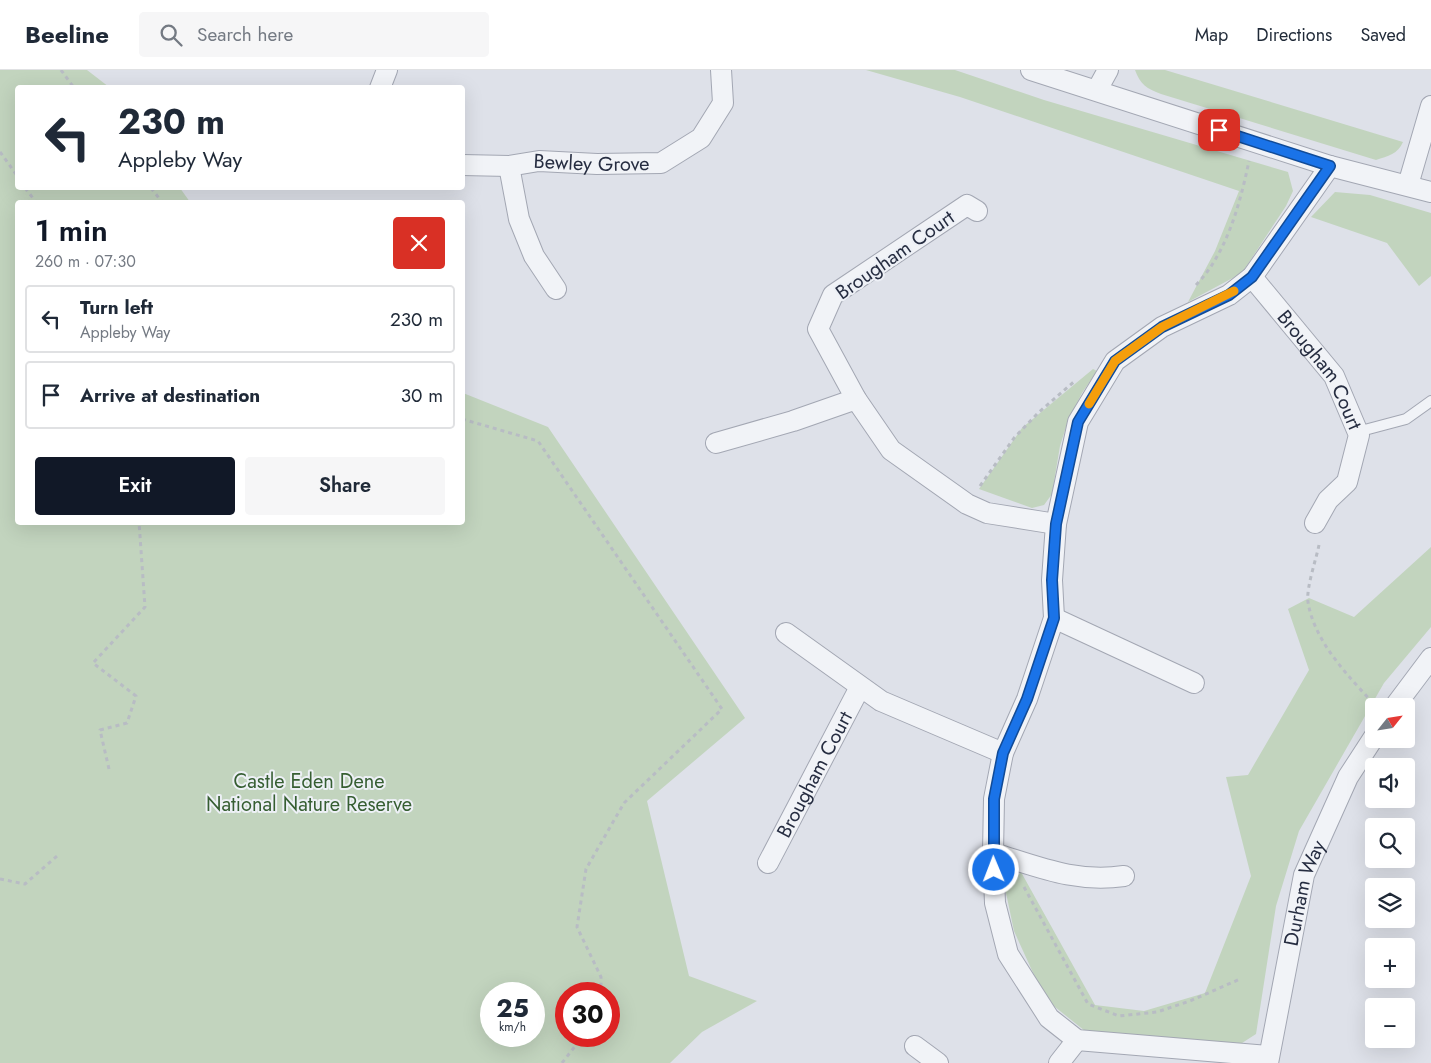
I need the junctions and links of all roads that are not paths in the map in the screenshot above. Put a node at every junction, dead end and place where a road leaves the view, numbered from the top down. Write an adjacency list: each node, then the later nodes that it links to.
1 (387, 70): 5 (street)
2 (721, 70): 9 (street, Bewley Grove)
3 (1031, 70): 6 (street)
4 (1108, 70): 6 (street)
5 (381, 85)
6 (1097, 90): 10 (street)
7 (1431, 106): 11 (street)
8 (465, 165): 9 (street, Bewley Grove)
9 (509, 166): 15 (street)
10 (1330, 166): 11 (street); 14 (street)
11 (1408, 185): 12 (street)
12 (1431, 192)
13 (977, 211): 16 (street, Brougham Court)
14 (1252, 277): 18 (street, Brougham Court); 21 (street)
15 (556, 289)
16 (856, 399): 19 (street); 21 (street, Brougham Court)
17 (1431, 401): 18 (lane)
18 (1357, 432): 20 (street, Brougham Court)
19 (716, 443)
20 (1315, 523)
21 (1056, 524): 22 (street)
22 (1054, 618): 25 (street); 29 (street)
23 (786, 633): 26 (street, Brougham Court)
24 (1431, 658): 27 (street)
25 (1194, 683)
26 (860, 686): 29 (street, Brougham Court); 31 (street, Brougham Court)
27 (1401, 698)
28 (1367, 748): 35 (street, Durham Way)
29 (1003, 753): 30 (street)
30 (993, 853): 32 (street); 33 (street)
31 (768, 863)
32 (1124, 876)
33 (1077, 1040): 35 (street); 37 (street)
34 (914, 1046): 36 (street)
35 (1268, 1059)
36 (938, 1063)
37 (1059, 1063)

